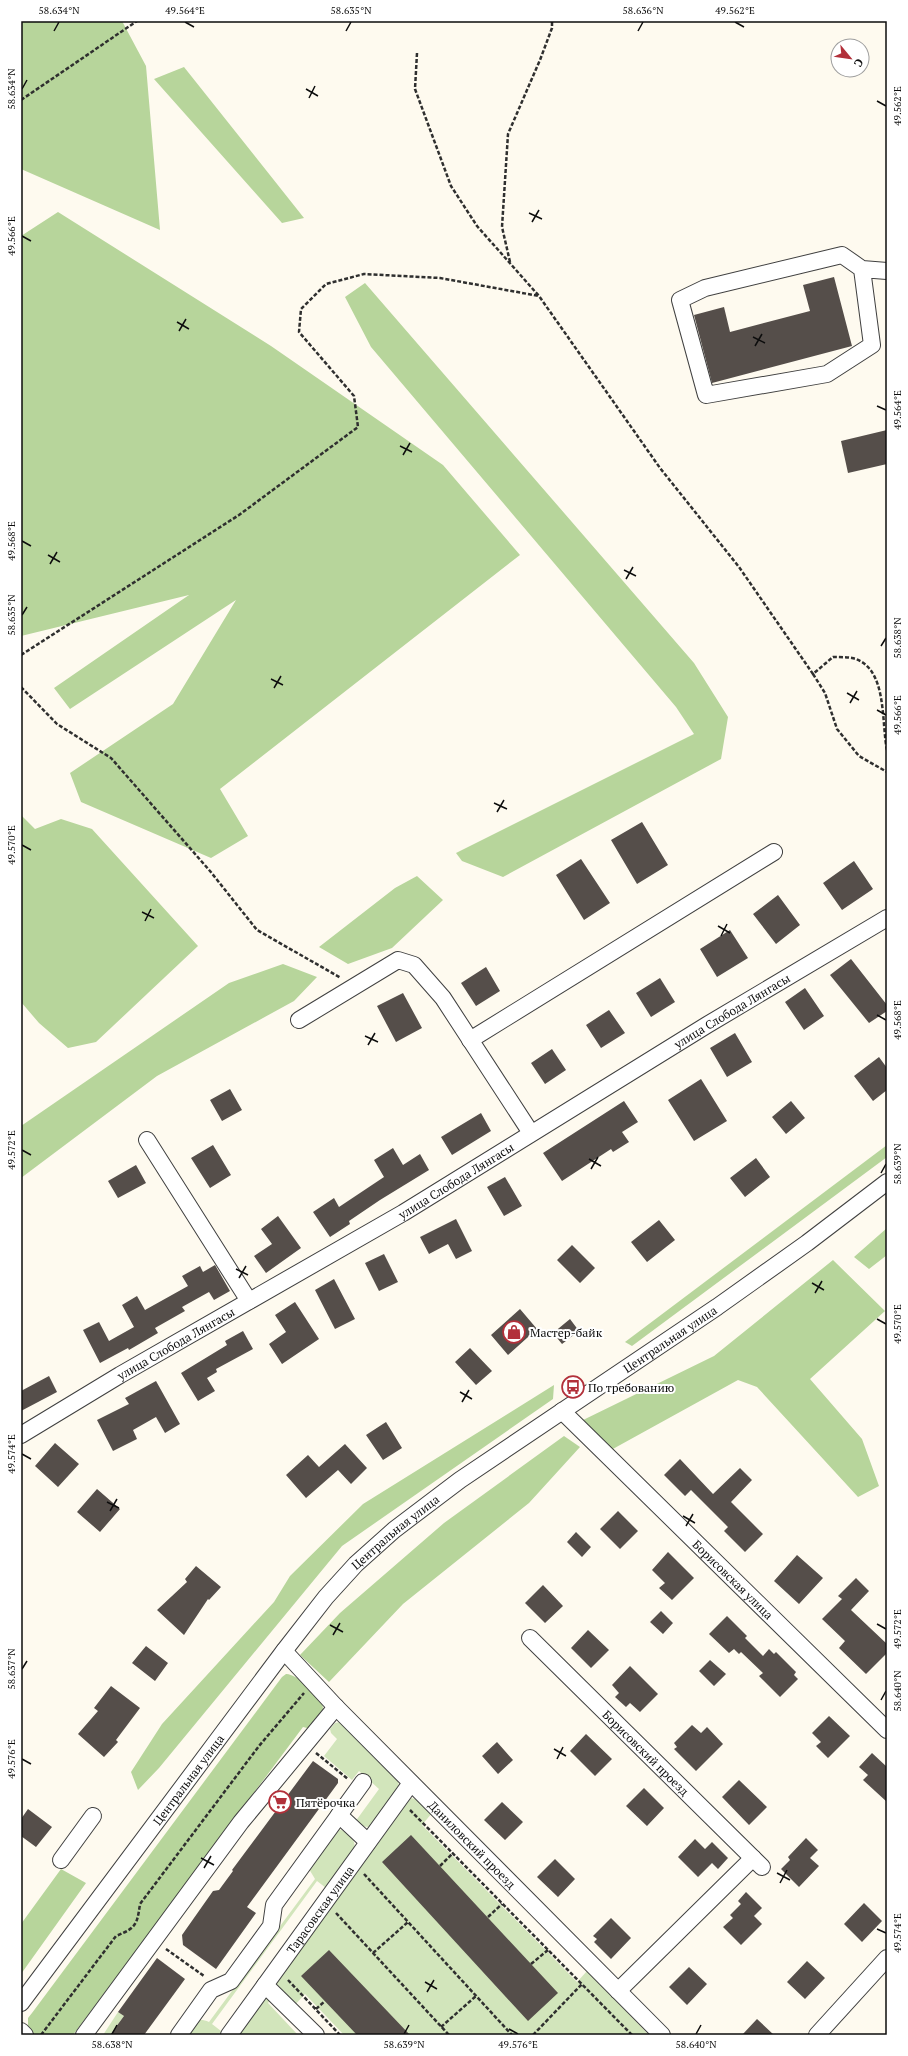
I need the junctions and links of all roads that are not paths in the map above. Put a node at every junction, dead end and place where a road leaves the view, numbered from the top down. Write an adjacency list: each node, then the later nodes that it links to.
1 (862, 269): 1 (street); 2 (street)
2 (887, 271)
3 (774, 852): 6 (street)
4 (887, 918): 7 (street, улица Слобода Лянгасы)
5 (299, 1020): 6 (street)
6 (470, 1040): 7 (street)
7 (530, 1133): 10 (street, улица Слобода Лянгасы)
8 (147, 1140): 10 (street)
9 (887, 1182): 11 (street, Центральная улица)
10 (249, 1301): 12 (street, улица Слобода Лянгасы)
11 (562, 1412): 14 (street, Центральная улица); 16 (street, Борисовская улица)
12 (21, 1435)
13 (530, 1638): 25 (street, Борисовский проезд)
14 (284, 1651): 15 (street, Даниловский проезд); 26 (street, Центральная улица)
15 (336, 1707): 18 (street, Даниловский проезд); 29 (street)
16 (887, 1730)
17 (363, 1782): 19 (street)
18 (410, 1783): 21 (street, Тарасовская улица); 25 (street, Даниловский проезд)
19 (339, 1815): 21 (street); 30 (street)
20 (94, 1816): 22 (street)
21 (368, 1842): 24 (street, Тарасовская улица)
22 (61, 1860)
23 (887, 1958): 34 (street)
24 (265, 1985): 31 (street, Тарасовская улица); 32 (street)
25 (618, 1991): 33 (street, Даниловский проезд)
26 (21, 2004)
27 (21, 2031): 28 (street)
28 (24, 2035)
29 (84, 2035)
30 (179, 2035)
31 (229, 2035)
32 (316, 2035)
33 (662, 2035)
34 (817, 2035)

